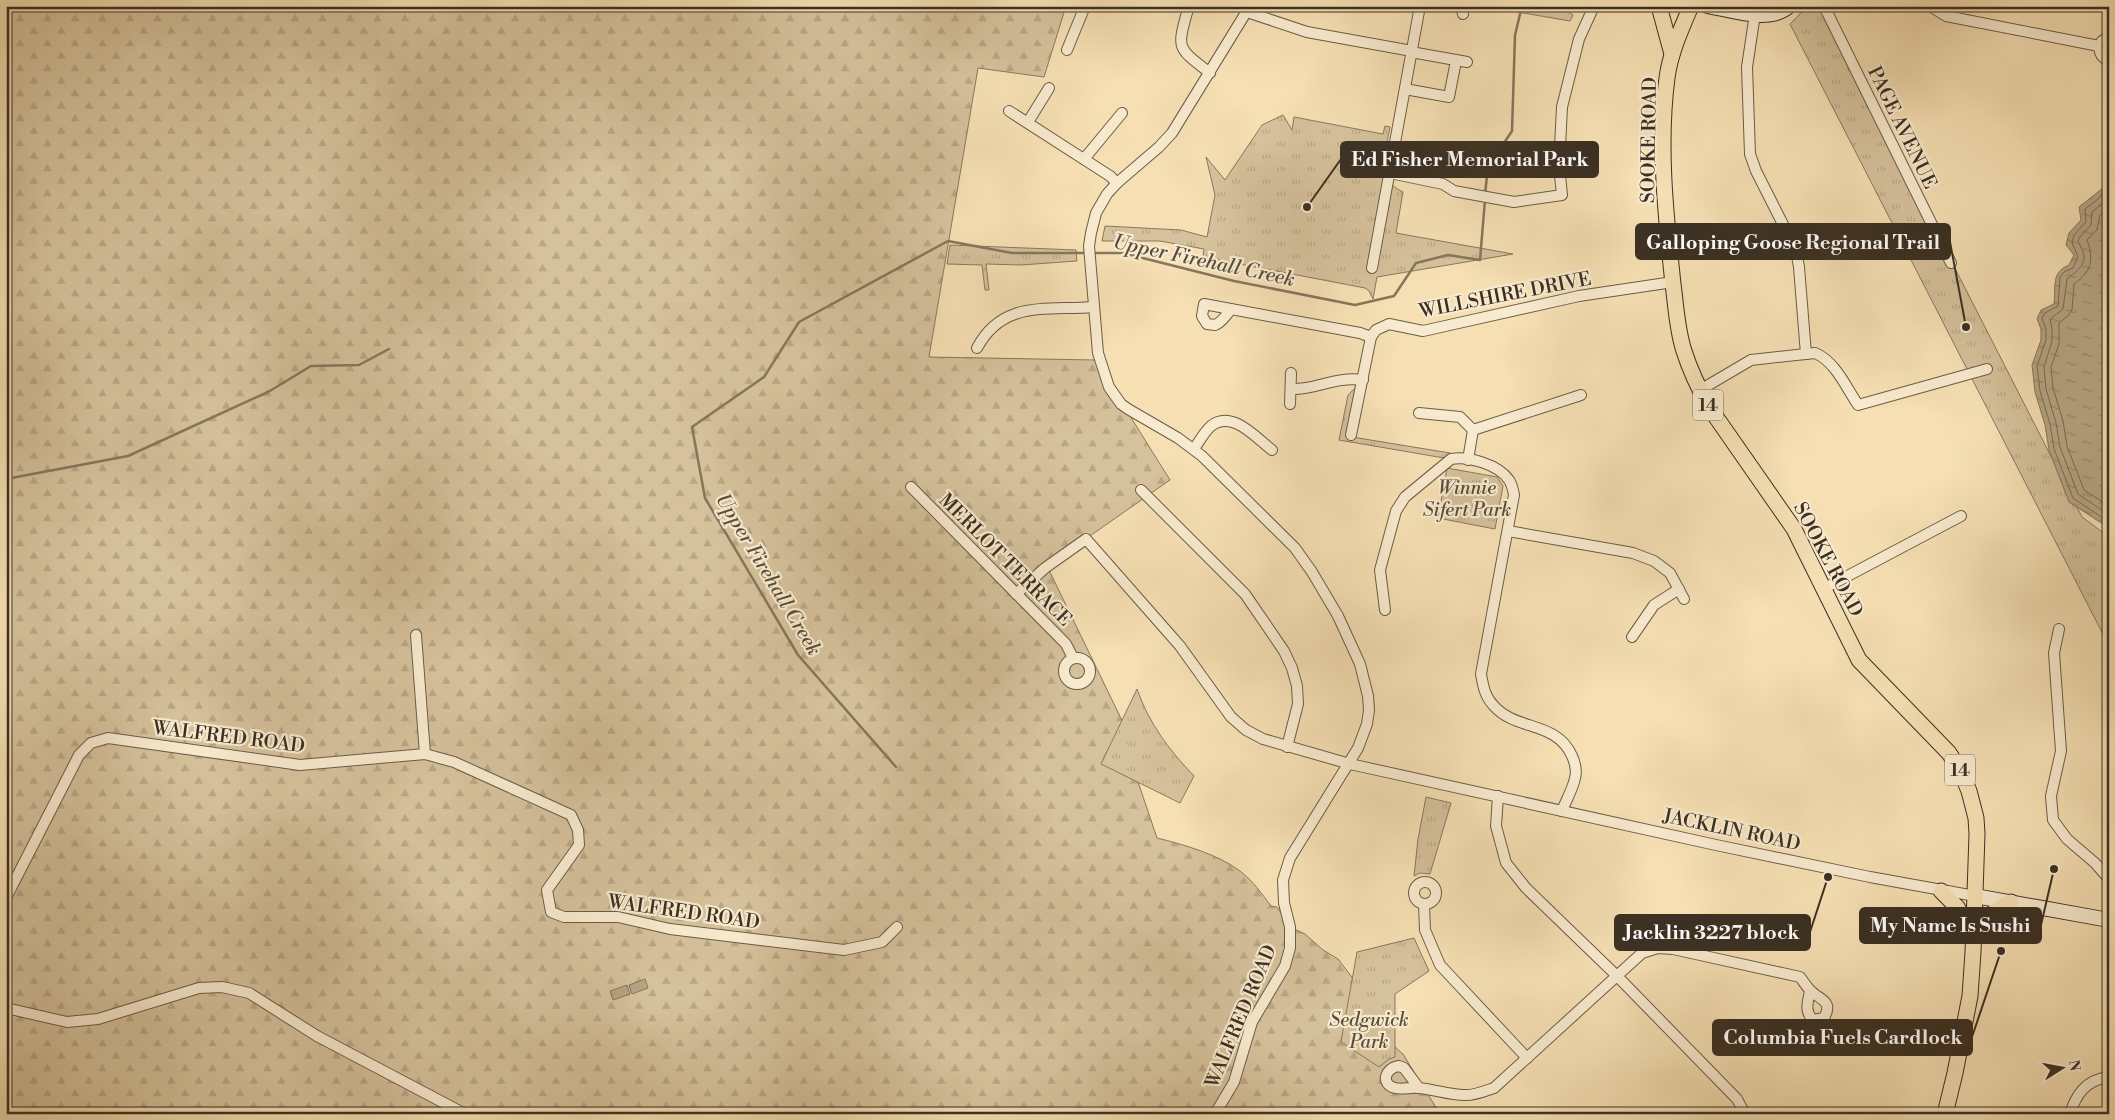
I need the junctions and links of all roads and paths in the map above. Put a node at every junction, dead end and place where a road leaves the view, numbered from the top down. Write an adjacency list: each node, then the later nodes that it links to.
1 (1085, 6): 15 (street)
2 (1420, 6): 16 (street)
3 (1594, 6): 28 (street)
4 (1659, 6): 17 (main road)
5 (1691, 6): 17 (main road, SOOKE ROAD / 14)
6 (1708, 6): 12 (main road)
7 (1789, 6): 12 (main road)
8 (1824, 6): 30 (street, PAGE AVENUE)
9 (1930, 6): 14 (street)
10 (1188, 9): 21 (street)
11 (1249, 9): 16 (street); 21 (street, WALFRED ROAD)
12 (1754, 14): 37 (street)
13 (2109, 37): 14 (street)
14 (2099, 46): 18 (street)
15 (1067, 50)
16 (1411, 52): 19 (street); 23 (street)
17 (1672, 54): 32 (main road, SOOKE ROAD / 14)
18 (2109, 61)
19 (1467, 62)
20 (1454, 66): 23 (street)
21 (1210, 73): 29 (street, WALFRED ROAD)
22 (1049, 88): 26 (street)
23 (1405, 89): 28 (street)
24 (1009, 111): 26 (street)
25 (1122, 113): 27 (street)
26 (1028, 122): 27 (street)
27 (1084, 159): 29 (street)
28 (1390, 173): 31 (street)
29 (1117, 183): 33 (street, WALFRED ROAD)
30 (1951, 263)
31 (1372, 268)
32 (1673, 282): 35 (street, WILLSHIRE DRIVE); 42 (main road, SOOKE ROAD / 14)
33 (1094, 308): 36 (street); 48 (street, WALFRED ROAD)
34 (1232, 309): 35 (street)
35 (1371, 337): 40 (street)
36 (977, 348)
37 (1806, 354): 38 (street); 42 (street)
38 (1987, 369)
39 (1291, 373): 41 (street)
40 (1363, 380): 41 (street); 47 (street)
41 (1291, 389): 44 (street)
42 (1700, 390): 55 (main road, SOOKE ROAD / 14)
43 (1581, 395): 46 (street)
44 (1290, 404)
45 (1419, 413): 46 (street)
46 (1473, 430): 50 (street)
47 (1351, 435)
48 (1194, 449): 49 (street); 66 (street, WALFRED ROAD)
49 (1272, 450)
50 (1468, 460): 54 (street); 59 (street)
51 (911, 487): 57 (street, MERLOT TERRACE)
52 (1141, 490): 64 (street)
53 (1961, 516): 55 (street)
54 (1508, 530): 56 (street); 68 (street)
55 (1823, 588): 71 (main road, SOOKE ROAD / 14)
56 (1679, 589): 58 (street); 62 (street)
57 (1016, 594): 63 (street, MERLOT TERRACE); 64 (street, JACKLIN ROAD)
58 (1684, 599)
59 (1385, 610)
60 (2059, 629): 69 (street)
61 (416, 635): 65 (street)
62 (1632, 637)
63 (1073, 658)
64 (1288, 748): 66 (street, JACKLIN ROAD)
65 (426, 754): 72 (street, WALFRED ROAD); 76 (street, WALFRED ROAD)
66 (1350, 764): 67 (street, JACKLIN ROAD); 85 (street, WALFRED ROAD)
67 (1498, 796): 68 (street, JACKLIN ROAD); 78 (street)
68 (1562, 811): 70 (street, JACKLIN ROAD)
69 (2109, 879)
70 (1941, 891): 71 (street, JACKLIN ROAD); 77 (main road)
71 (1975, 896): 73 (main road, JACKLIN ROAD); 77 (main road, SOOKE ROAD / 14)
72 (6, 898)
73 (2010, 902): 75 (main road, JACKLIN ROAD); 77 (main road)
74 (1424, 904): 81 (street)
75 (2109, 920)
76 (898, 927)
77 (1973, 937): 87 (main road, SOOKE ROAD / 14)
78 (1618, 976): 79 (street); 81 (street); 86 (street)
79 (1810, 990)
80 (6, 1008): 84 (street)
81 (1527, 1058): 83 (street)
82 (2109, 1077): 88 (street)
83 (1419, 1088)
84 (465, 1114)
85 (1215, 1114)
86 (1745, 1114)
87 (1945, 1114)
88 (2070, 1114)

